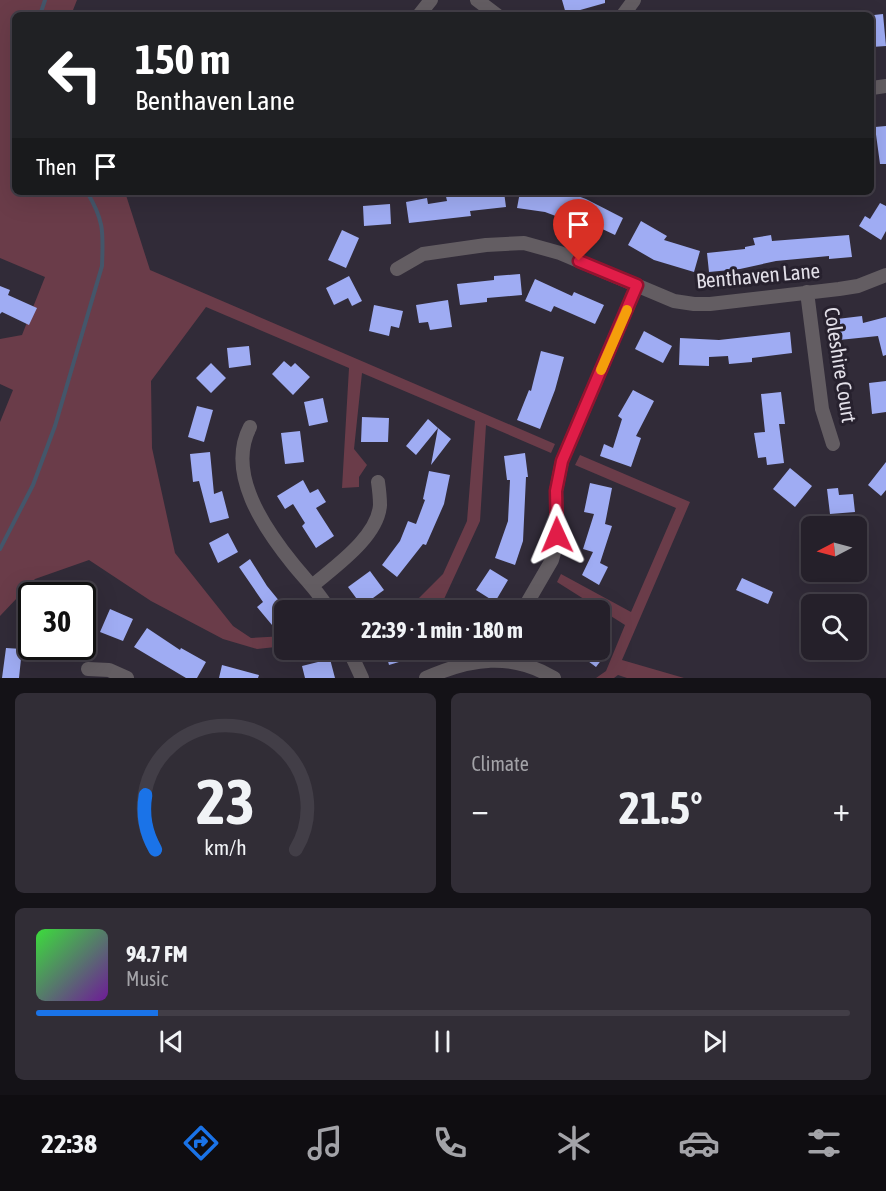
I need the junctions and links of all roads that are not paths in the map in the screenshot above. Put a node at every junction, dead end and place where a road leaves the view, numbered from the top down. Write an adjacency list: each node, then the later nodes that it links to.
1 (431, 0): 3 (street)
2 (477, 0): 4 (street)
3 (421, 12)
4 (493, 12)
5 (396, 269): 7 (street, Benthaven Lane)
6 (886, 275): 8 (street, Benthaven Lane)
7 (637, 285): 8 (street, Benthaven Lane); 14 (street)
8 (807, 292): 10 (street, Coleshire Court)
9 (250, 427): 12 (street)
10 (832, 444)
11 (378, 482): 12 (street)
12 (312, 586): 13 (street)
13 (322, 600)
14 (530, 600)
15 (354, 660): 20 (street)
16 (478, 660): 21 (street)
17 (518, 660): 22 (street)
18 (88, 669): 19 (street)
19 (127, 678)
20 (362, 678)
21 (426, 678)
22 (554, 678)

